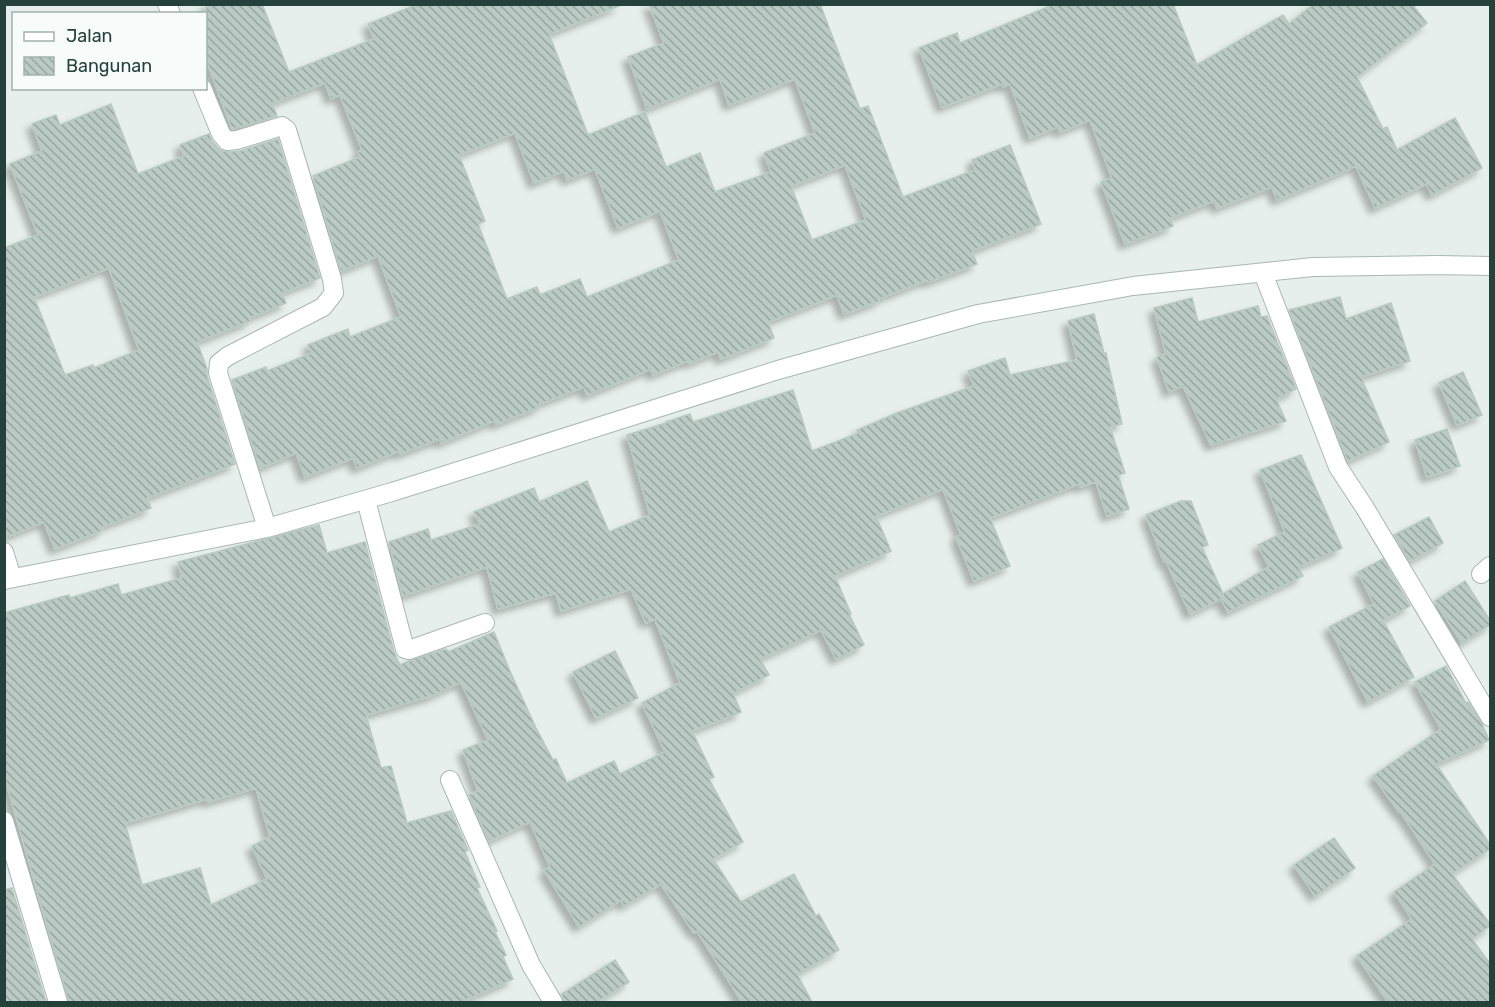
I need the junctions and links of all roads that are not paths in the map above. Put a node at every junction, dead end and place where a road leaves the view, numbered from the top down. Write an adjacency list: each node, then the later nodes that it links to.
1 (203, 90): 5 (street)
2 (1491, 266): 3 (street)
3 (1263, 273): 4 (street); 9 (street)
4 (366, 500): 5 (street); 8 (street)
5 (267, 528): 7 (street)
6 (4, 552): 7 (street)
7 (8, 579)
8 (485, 623)
9 (1491, 717)
10 (450, 780): 13 (street)
11 (4, 821): 12 (street)
12 (58, 1002)
13 (553, 1002)

